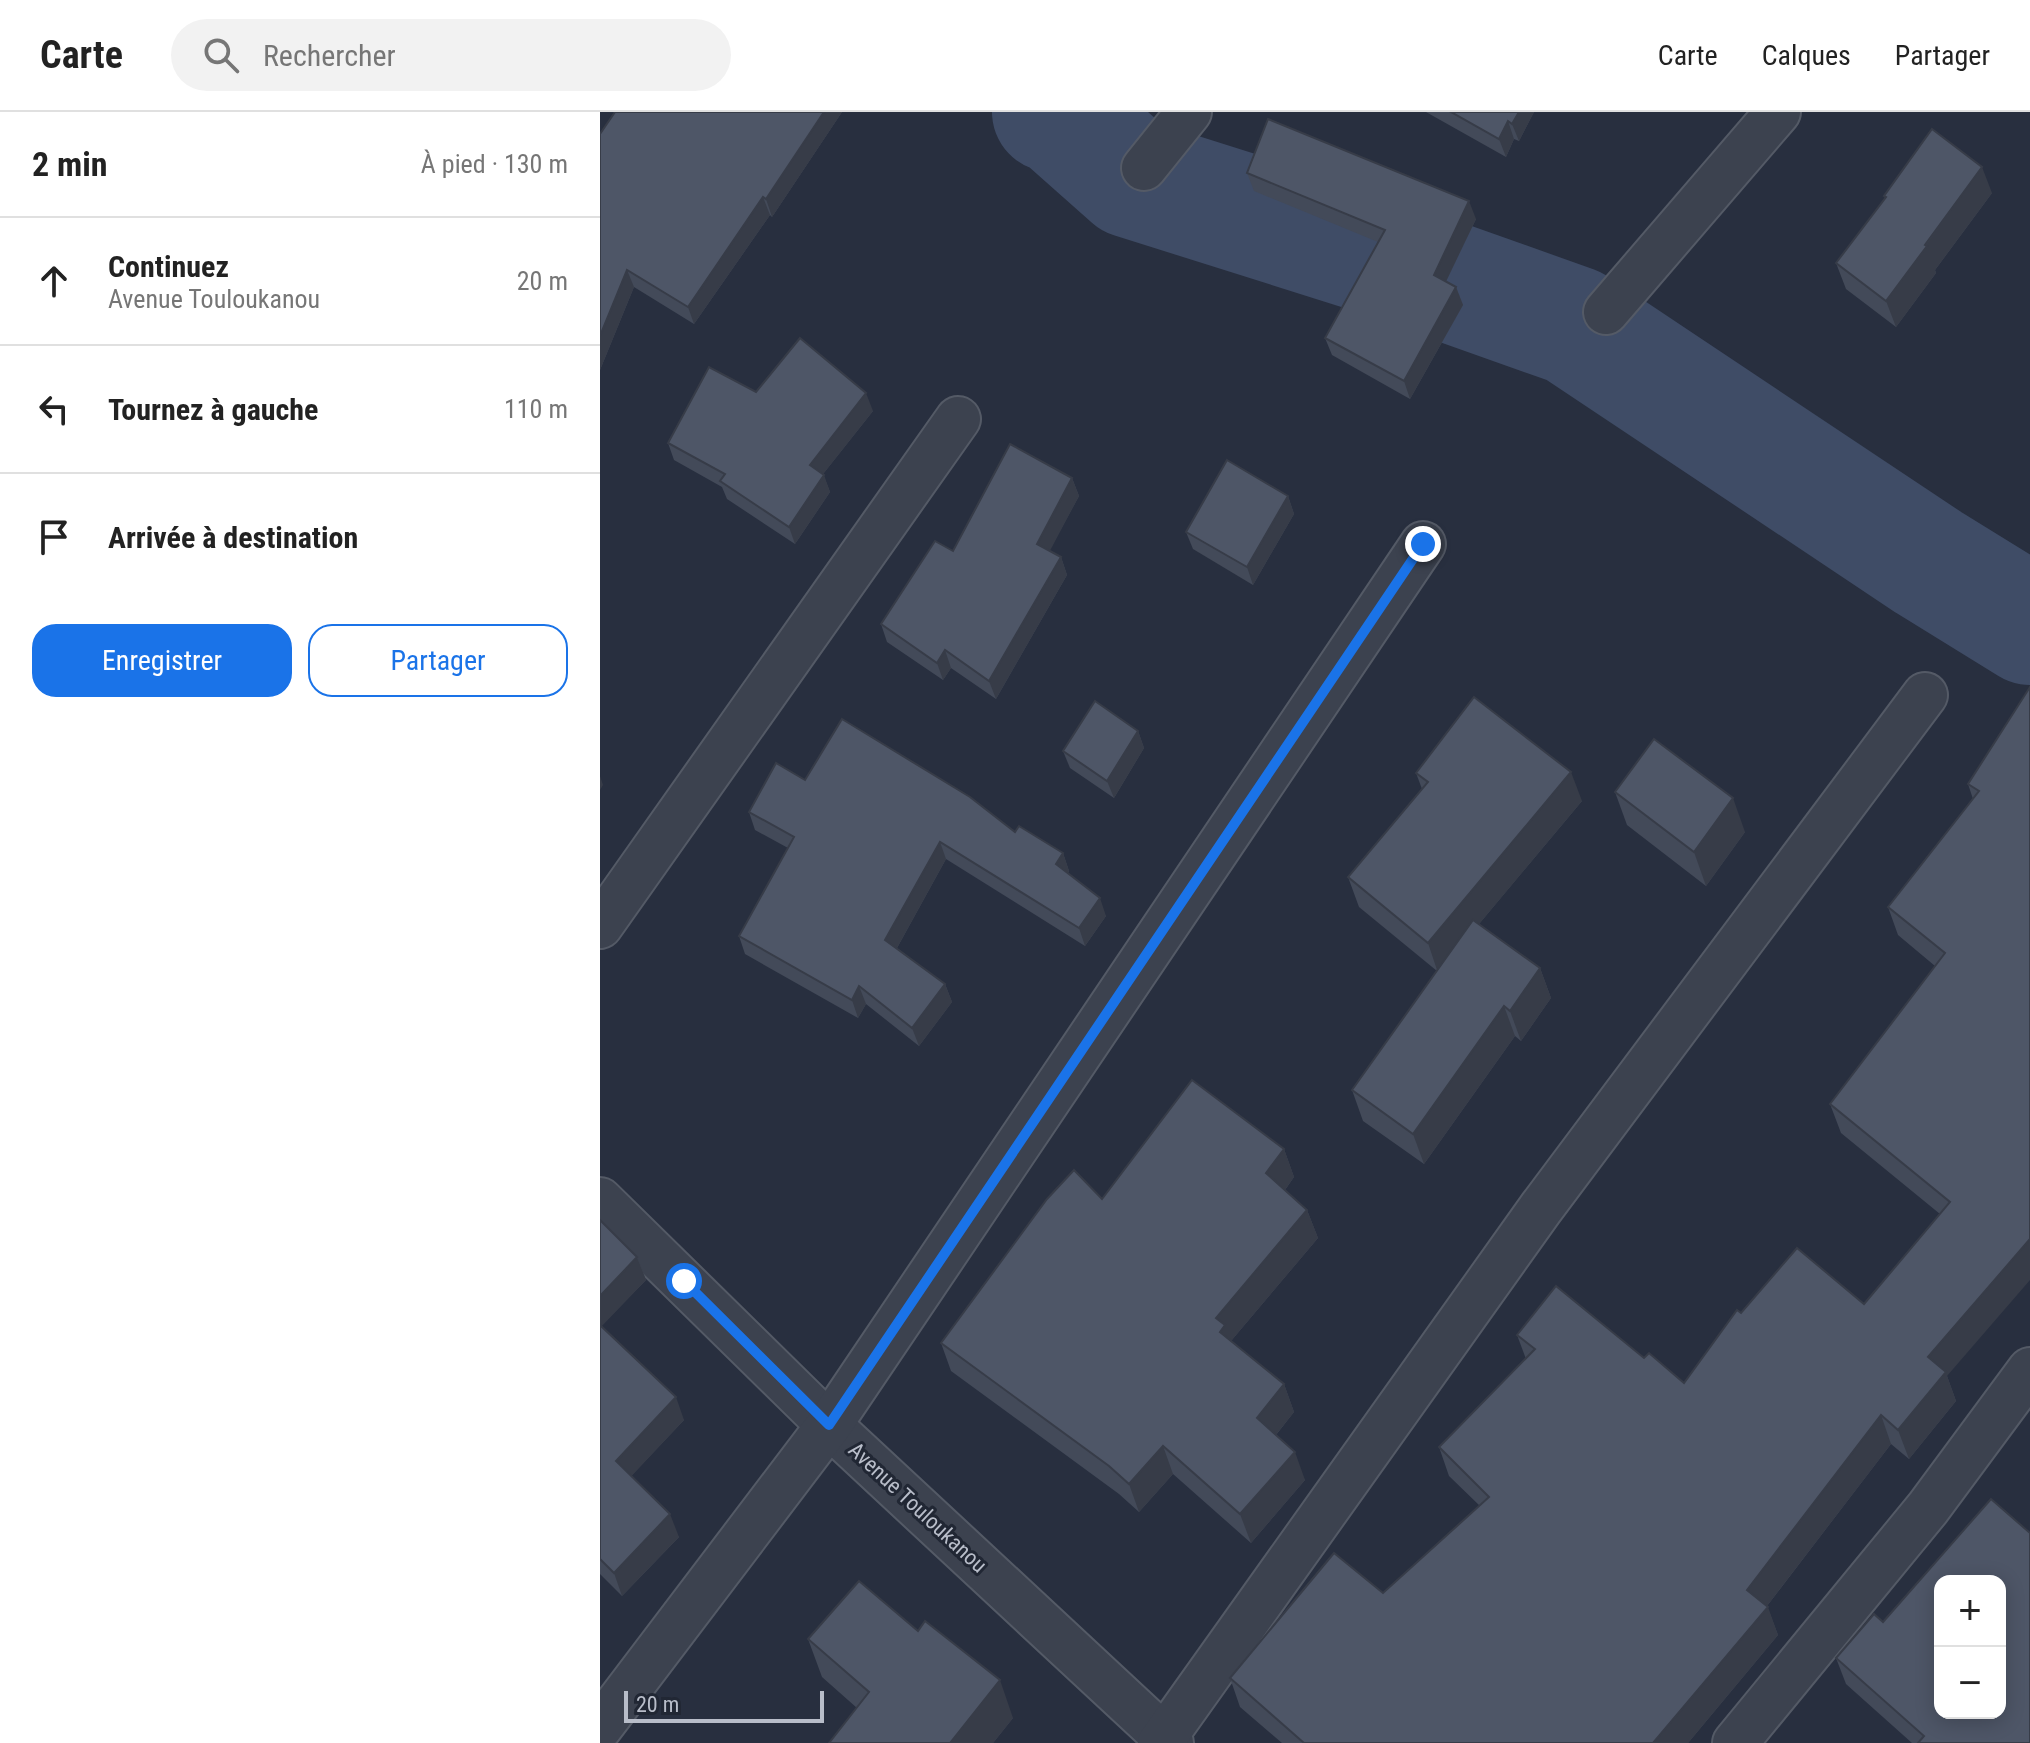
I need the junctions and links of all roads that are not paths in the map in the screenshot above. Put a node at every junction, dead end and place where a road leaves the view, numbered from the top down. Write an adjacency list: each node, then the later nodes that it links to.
1 (1189, 112): 3 (street)
2 (1778, 112): 4 (street)
3 (1144, 168)
4 (1606, 312)
5 (958, 419): 8 (street)
6 (1423, 544): 11 (street)
7 (1925, 695): 13 (street)
8 (600, 926)
9 (600, 1200): 11 (street, Avenue Touloukanou)
10 (2030, 1370): 14 (street)
11 (829, 1425): 12 (street); 13 (street, Avenue Touloukanou)
12 (600, 1727)
13 (1165, 1741)
14 (1735, 1743)

